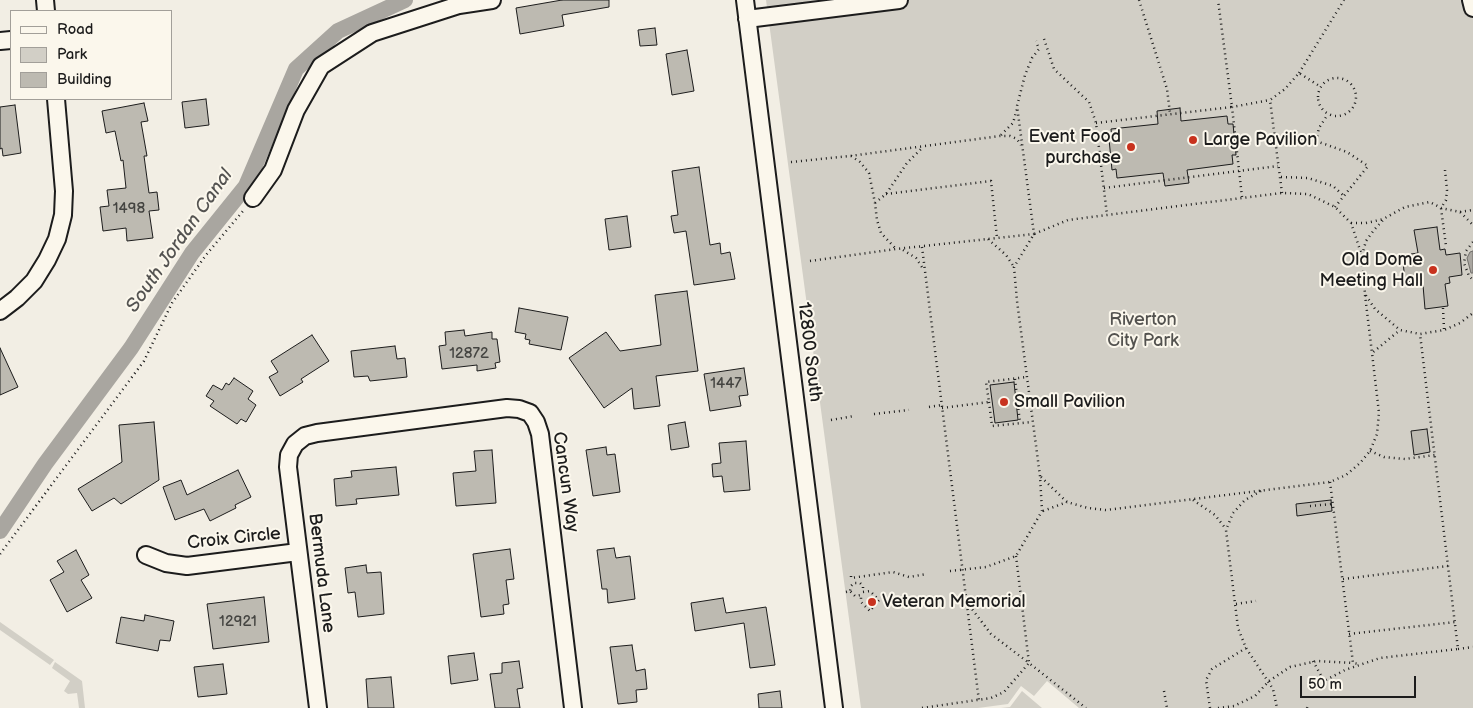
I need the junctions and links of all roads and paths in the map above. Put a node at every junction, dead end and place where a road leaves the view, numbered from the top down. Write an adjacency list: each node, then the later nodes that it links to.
1 (492, 0): 37 (street)
2 (745, 0): 9 (street, 12800 South)
3 (900, 0): 9 (street)
4 (1139, 0): 18 (path)
5 (1218, 0): 17 (path)
6 (1344, 0): 12 (path)
7 (1471, 0): 8 (street)
8 (1473, 8)
9 (747, 19): 122 (street, 12800 South)
10 (1044, 39): 20 (path)
11 (1036, 41): 16 (path)
12 (1299, 73): 13 (path); 15 (path)
13 (1321, 87): 19 (path); 19 (path)
14 (56, 100): 64 (street)
15 (1270, 100): 17 (path); 22 (path)
16 (1017, 106): 21 (path); 25 (path)
17 (1232, 107): 18 (path); 30 (path)
18 (1170, 113): 20 (path)
19 (1328, 114): 23 (path)
20 (1096, 123): 32 (path)
21 (1000, 136): 24 (path); 25 (path)
22 (1276, 140): 23 (path); 28 (path)
23 (1316, 141): 35 (path)
24 (925, 146): 26 (path); 34 (path)
25 (1022, 146): 47 (path)
26 (850, 156): 27 (path); 38 (path)
27 (790, 162)
28 (1278, 166): 30 (path); 31 (path)
29 (1445, 170): 40 (path)
30 (1239, 171): 32 (path); 36 (path)
31 (1280, 177): 33 (path); 35 (path)
32 (1103, 188): 43 (path)
33 (1282, 193): 36 (path); 39 (path)
34 (886, 194): 38 (path); 48 (path)
35 (1344, 196): 39 (path)
36 (1242, 197): 43 (path)
37 (253, 198): 94 (path)
38 (875, 202): 53 (path)
39 (1335, 207): 45 (path)
40 (1441, 208): 42 (path); 44 (path); 51 (path)
41 (1473, 210): 42 (path)
42 (1460, 212): 46 (path)
43 (1106, 215): 47 (path)
44 (1385, 218): 45 (path); 55 (path)
45 (1351, 223): 55 (path)
46 (1473, 225)
47 (1034, 234): 48 (path); 57 (path)
48 (997, 238): 49 (path)
49 (988, 239): 52 (path); 57 (path)
50 (1473, 242): 61 (path)
51 (1446, 246)
52 (922, 247): 54 (path); 58 (path)
53 (896, 249): 54 (path); 56 (path)
54 (902, 250): 58 (path)
55 (1362, 256): 60 (path)
56 (810, 261)
57 (1014, 267): 70 (path)
58 (925, 271): 73 (path)
59 (1372, 275): 60 (path)
60 (1362, 276): 62 (path)
61 (1473, 280)
62 (1365, 294): 66 (path); 69 (path)
63 (1443, 308): 67 (path)
64 (0, 311)
65 (1472, 314): 67 (path)
66 (1400, 330): 68 (path); 69 (path)
67 (1444, 330): 68 (path)
68 (1420, 334): 83 (path)
69 (1372, 353): 82 (path)
70 (1026, 377): 71 (path); 79 (path)
71 (1015, 379): 72 (path); 80 (path)
72 (989, 402): 73 (path); 80 (path)
73 (942, 406): 74 (path); 98 (path)
74 (929, 407)
75 (909, 410): 76 (path)
76 (874, 414)
77 (854, 416): 78 (path)
78 (831, 420)
79 (1032, 422): 80 (path); 84 (path)
80 (1020, 423)
81 (295, 444): 93 (street, Bermuda Lane); 121 (street, Cancun Way)
82 (1370, 451): 83 (path); 85 (path)
83 (1435, 455): 97 (path)
84 (1040, 476): 88 (path); 91 (path)
85 (1330, 482): 86 (path); 89 (path)
86 (1262, 490): 87 (path); 92 (path)
87 (1192, 499): 88 (path); 92 (path)
88 (1067, 502): 91 (path)
89 (1332, 504): 90 (path); 102 (path)
90 (1310, 506)
91 (1042, 511): 96 (path)
92 (1226, 530): 107 (path)
93 (298, 552): 95 (street, Croix Circle); 120 (street, Bermuda Lane)
94 (0, 554)
95 (146, 555)
96 (1016, 556): 98 (path); 114 (path)
97 (1448, 566): 102 (path); 108 (path)
98 (962, 569): 99 (path); 105 (path)
99 (950, 571)
100 (927, 574): 101 (path)
101 (851, 576)
102 (1342, 579): 109 (path)
103 (850, 591): 103 (path); 104 (path)
104 (846, 592)
105 (965, 596): 114 (path); 119 (path)
106 (1256, 601): 107 (path)
107 (1236, 604): 111 (path)
108 (1455, 622): 109 (path); 112 (path)
109 (1349, 634): 115 (path)
110 (1473, 647): 112 (path)
111 (1246, 648): 117 (path); 126 (path)
112 (1458, 648): 116 (path)
113 (1313, 661): 115 (path); 116 (path); 117 (path)
114 (1029, 663): 119 (path); 124 (path)
115 (1353, 663): 116 (path)
116 (1360, 665)
117 (1269, 681): 127 (path); 128 (path)
118 (1164, 691): 125 (path)
119 (979, 701): 123 (path)
120 (318, 708)
121 (573, 708)
122 (834, 708)
123 (922, 708)
124 (1086, 708)
125 (1167, 708)
126 (1210, 708)
127 (1218, 708)
128 (1277, 708)

